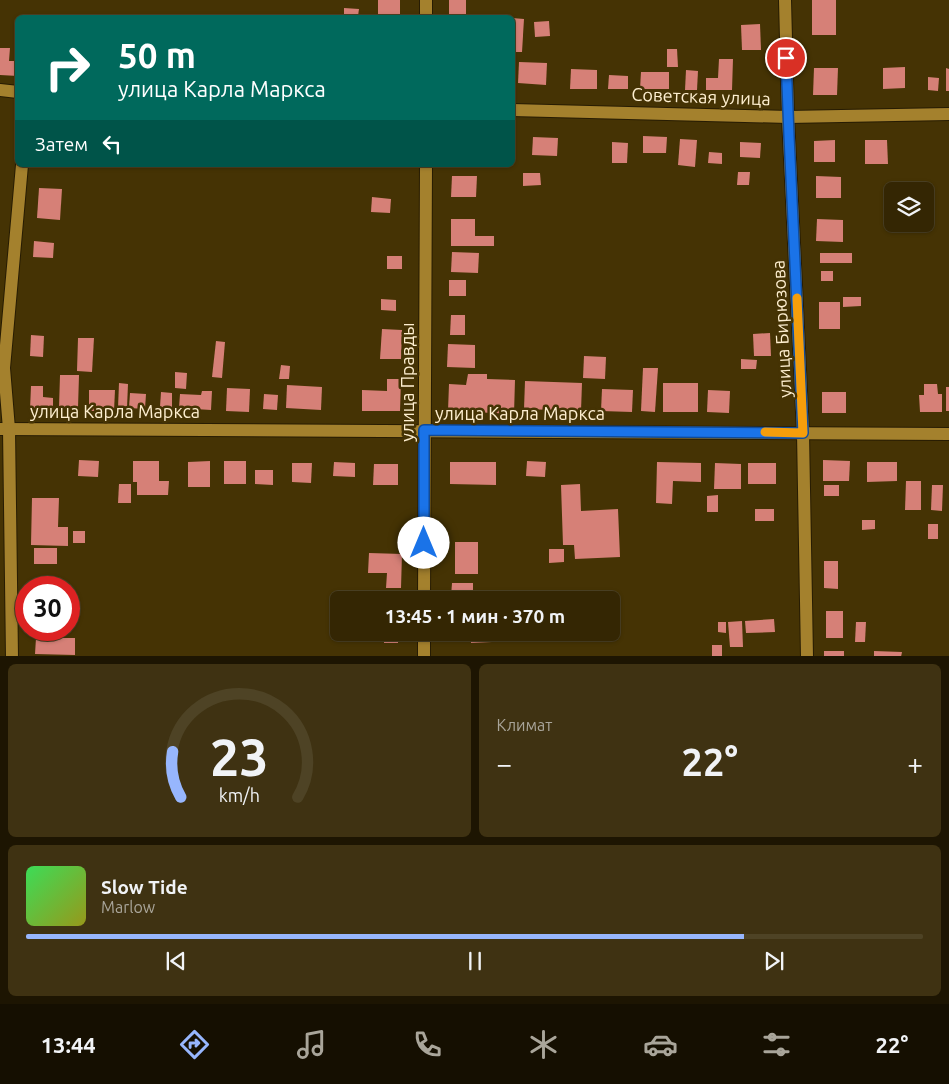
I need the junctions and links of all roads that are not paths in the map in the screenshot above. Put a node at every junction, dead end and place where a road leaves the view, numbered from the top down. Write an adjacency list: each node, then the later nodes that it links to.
1 (426, 0): 3 (street)
2 (785, 0): 8 (street, улица Бирюзова)
3 (426, 15)
4 (0, 90): 5 (street)
5 (15, 92)
6 (515, 110): 8 (street, Советская улица)
7 (949, 114): 8 (street, Советская улица)
8 (788, 117): 13 (street, улица Бирюзова)
9 (22, 167): 11 (street)
10 (426, 167): 12 (street, улица Правды)
11 (4, 429): 12 (street, улица Карла Маркса); 17 (street)
12 (424, 430): 13 (street, улица Карла Маркса); 15 (street, улица Правды)
13 (803, 433): 14 (street, улица Карла Маркса); 19 (street, улица Бирюзова)
14 (949, 434)
15 (424, 591)
16 (424, 641): 18 (street)
17 (12, 656)
18 (424, 656)
19 (807, 656)

